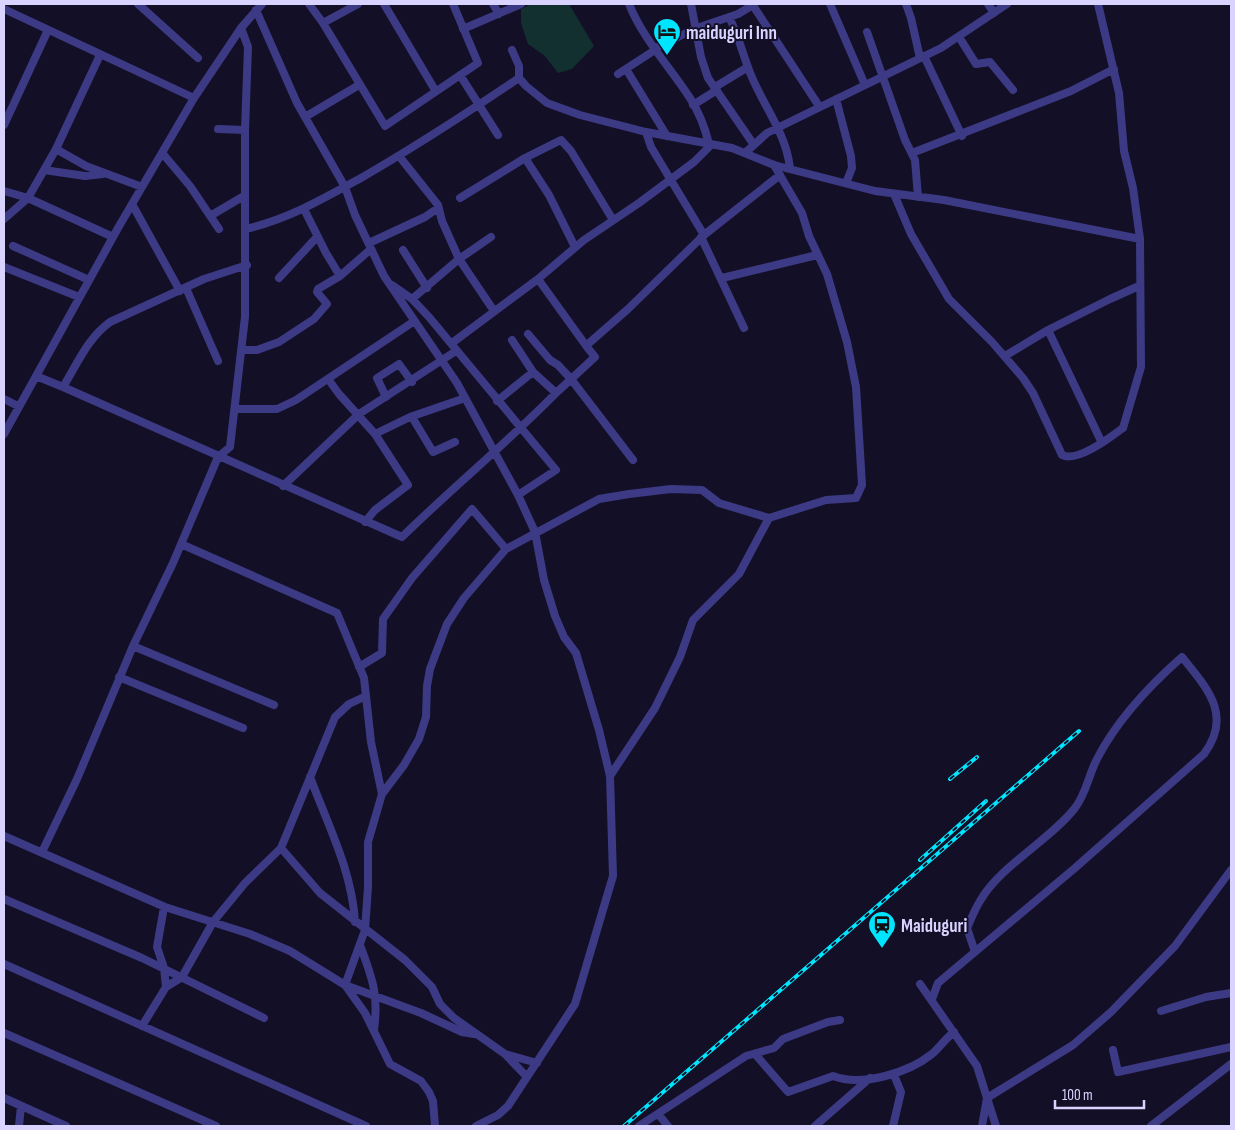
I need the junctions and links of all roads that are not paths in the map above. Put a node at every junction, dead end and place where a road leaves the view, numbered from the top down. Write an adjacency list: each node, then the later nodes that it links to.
1 (138, 4): 33 (street)
2 (262, 4): 18 (street)
3 (309, 4): 22 (street)
4 (358, 4): 22 (street)
5 (384, 4): 44 (street)
6 (452, 4): 24 (street)
7 (493, 4): 20 (street)
8 (521, 4): 20 (street)
9 (629, 4): 29 (street)
10 (691, 4): 25 (street)
11 (752, 4): 21 (street); 50 (street)
12 (830, 4): 42 (street)
13 (906, 4): 32 (street)
14 (988, 4): 19 (street)
15 (1007, 4): 19 (street)
16 (1098, 4): 35 (street)
17 (4, 9): 26 (street)
18 (256, 10): 23 (street); 51 (street)
19 (994, 13): 28 (street)
20 (498, 14): 24 (street)
21 (729, 17): 25 (street); 34 (street)
22 (323, 23): 41 (street)
23 (241, 28): 46 (street); 55 (street)
24 (463, 29): 38 (street)
25 (694, 29): 29 (street); 43 (street)
26 (48, 30): 31 (street); 52 (street)
27 (867, 32): 39 (street)
28 (959, 38): 32 (street); 45 (street)
29 (654, 49): 36 (street); 49 (street)
30 (512, 50): 40 (street)
31 (100, 54): 46 (street); 62 (street)
32 (922, 57): 39 (street); 59 (street)
33 (198, 58)
34 (748, 67): 43 (street); 53 (street)
35 (1114, 69): 59 (street); 95 (street)
36 (626, 70): 37 (street); 58 (street)
37 (618, 74)
38 (460, 75): 44 (street); 48 (street)
39 (883, 76): 42 (street); 64 (street)
40 (519, 78): 48 (street); 56 (street)
41 (359, 85): 44 (street); 51 (street)
42 (865, 85): 47 (street)
43 (716, 88): 49 (street); 61 (street)
44 (435, 90)
45 (1013, 90)
46 (194, 98): 65 (street)
47 (836, 99): 50 (street); 74 (street)
48 (479, 104): 57 (street); 66 (street)
49 (693, 105): 60 (street)
50 (819, 106): 53 (street)
51 (305, 117): 76 (street)
52 (4, 126)
53 (779, 127): 61 (street); 69 (street)
54 (218, 129): 55 (street)
55 (245, 130): 79 (street)
56 (646, 132): 58 (street); 73 (street)
57 (498, 135)
58 (668, 136): 60 (street)
59 (962, 136): 64 (street)
60 (710, 145): 63 (street); 73 (street)
61 (754, 145): 63 (street)
62 (56, 149): 70 (street); 71 (street)
63 (745, 153): 68 (street)
64 (912, 153): 80 (street)
65 (163, 154): 75 (street); 86 (street)
66 (400, 156): 76 (street); 84 (street)
67 (525, 158): 82 (street); 88 (street); 98 (street)
68 (774, 165): 69 (street); 72 (street)
69 (790, 168): 74 (street)
70 (44, 170): 71 (street); 81 (street)
71 (105, 173): 75 (street)
72 (780, 176): 92 (street); 100 (street)
73 (670, 180): 88 (street); 92 (street)
74 (846, 183): 78 (street)
75 (142, 187): 83 (street)
76 (345, 187): 85 (street); 97 (street)
77 (4, 191): 81 (street)
78 (894, 194): 80 (street); 125 (street)
79 (244, 196): 86 (street); 90 (street)
80 (918, 197): 95 (street)
81 (28, 198): 87 (street); 91 (street)
82 (460, 198)
83 (132, 204): 91 (street); 112 (street)
84 (438, 208): 97 (street); 101 (street)
85 (304, 209): 90 (street); 94 (street)
86 (210, 216): 89 (street)
87 (4, 219)
88 (613, 220): 98 (street)
89 (219, 229)
90 (246, 229): 102 (street)
91 (113, 236): 108 (street)
92 (702, 236): 107 (street); 122 (street)
93 (491, 237): 101 (street)
94 (317, 238): 104 (street); 105 (street)
95 (1140, 239): 110 (street)
96 (13, 246): 108 (street)
97 (370, 246): 104 (street); 109 (street)
98 (576, 247): 106 (street)
99 (403, 250): 111 (street)
100 (817, 255): 107 (street); 153 (street)
101 (459, 259): 111 (street); 115 (street)
102 (246, 265): 112 (street); 123 (street)
103 (4, 268): 113 (street)
104 (340, 276): 123 (street)
105 (278, 278)
106 (538, 278): 115 (street); 122 (street)
107 (722, 278): 117 (street)
108 (89, 280): 113 (street)
109 (388, 282): 114 (street); 116 (street)
110 (1139, 286): 118 (street); 147 (street)
111 (427, 288): 114 (street)
112 (184, 289): 126 (street); 133 (street)
113 (79, 298): 129 (street)
114 (412, 299): 121 (street)
115 (494, 312): 121 (street)
116 (413, 322): 127 (street); 130 (street)
117 (744, 328)
118 (1048, 330): 125 (street); 147 (street)
119 (528, 334): 131 (street)
120 (512, 340): 128 (street)
121 (452, 343): 124 (street)
122 (587, 347): 131 (street)
123 (241, 350): 140 (street)
124 (456, 351): 127 (street); 138 (street)
125 (1004, 356): 147 (street)
126 (218, 362)
127 (442, 362): 132 (street); 136 (street)
128 (534, 372): 134 (street); 138 (street)
129 (36, 376): 133 (street); 139 (street)
130 (328, 379): 140 (street); 141 (street)
131 (571, 379): 134 (street); 150 (street)
132 (412, 382): 135 (street); 135 (street)
133 (63, 387): 149 (street)
134 (556, 393): 143 (street)
135 (386, 397): 141 (street)
136 (465, 398): 142 (street); 148 (street)
137 (4, 399): 139 (street)
138 (497, 401): 143 (street)
139 (18, 406): 144 (street)
140 (235, 409): 149 (street)
141 (359, 414): 145 (street); 151 (street)
142 (412, 417): 145 (street); 146 (street)
143 (522, 428): 148 (street); 152 (street)
144 (4, 434)
145 (375, 434): 154 (street)
146 (455, 442)
147 (1102, 443)
148 (494, 451): 152 (street); 154 (street)
149 (218, 457): 151 (street); 156 (street)
150 (633, 460)
151 (283, 486): 154 (street)
152 (518, 495): 155 (street)
153 (769, 518): 155 (street); 164 (street)
154 (365, 522)
155 (535, 532): 157 (street); 164 (street)
156 (181, 544): 158 (street); 159 (street)
157 (506, 549): 159 (street); 166 (street)
158 (133, 646): 160 (street); 162 (street)
159 (359, 667): 161 (street)
160 (119, 677): 163 (street); 169 (street)
161 (366, 696): 165 (street); 166 (street)
162 (274, 704)
163 (243, 728)
164 (610, 776): 199 (street)
165 (310, 777): 168 (street); 174 (street)
166 (382, 794): 175 (street)
167 (4, 836): 169 (street)
168 (281, 848): 173 (street); 174 (street)
169 (42, 852): 172 (street)
170 (1231, 870): 205 (street)
171 (4, 899): 179 (street)
172 (164, 907): 173 (street); 179 (street)
173 (213, 922): 180 (street); 182 (street)
174 (355, 922): 175 (street)
175 (365, 930): 176 (street); 194 (street)
176 (360, 945): 182 (street); 185 (street)
177 (975, 952): 177 (street); 186 (street)
178 (4, 964): 190 (street)
179 (164, 968): 180 (street); 183 (street)
180 (182, 977): 183 (street); 188 (street)
181 (920, 984): 186 (street)
182 (345, 985): 185 (street); 191 (street)
183 (166, 987): 190 (street)
184 (1231, 993): 187 (street)
185 (376, 997): 191 (street); 194 (street)
186 (932, 999): 192 (street)
187 (1160, 1011)
188 (264, 1018)
189 (840, 1020): 198 (street)
190 (142, 1026): 211 (street)
191 (374, 1030): 212 (street)
192 (954, 1032): 201 (street); 205 (street)
193 (4, 1033): 210 (street)
194 (474, 1034): 197 (street)
195 (1231, 1048): 196 (street)
196 (1113, 1050)
197 (505, 1054): 199 (street); 202 (street)
198 (755, 1054): 203 (street); 207 (street)
199 (537, 1063): 202 (street)
200 (1231, 1064): 220 (street)
201 (894, 1075): 203 (street); 217 (street)
202 (527, 1077): 213 (street)
203 (870, 1078): 216 (street)
204 (4, 1098): 206 (street)
205 (987, 1098): 218 (street); 219 (street)
206 (21, 1106): 208 (street); 209 (street)
207 (658, 1114): 214 (street); 215 (street)
208 (19, 1126)
209 (66, 1126)
210 (216, 1126)
211 (366, 1126)
212 (435, 1126)
213 (476, 1126)
214 (639, 1126)
215 (668, 1126)
216 (815, 1126)
217 (893, 1126)
218 (982, 1126)
219 (996, 1126)
220 (1151, 1126)

